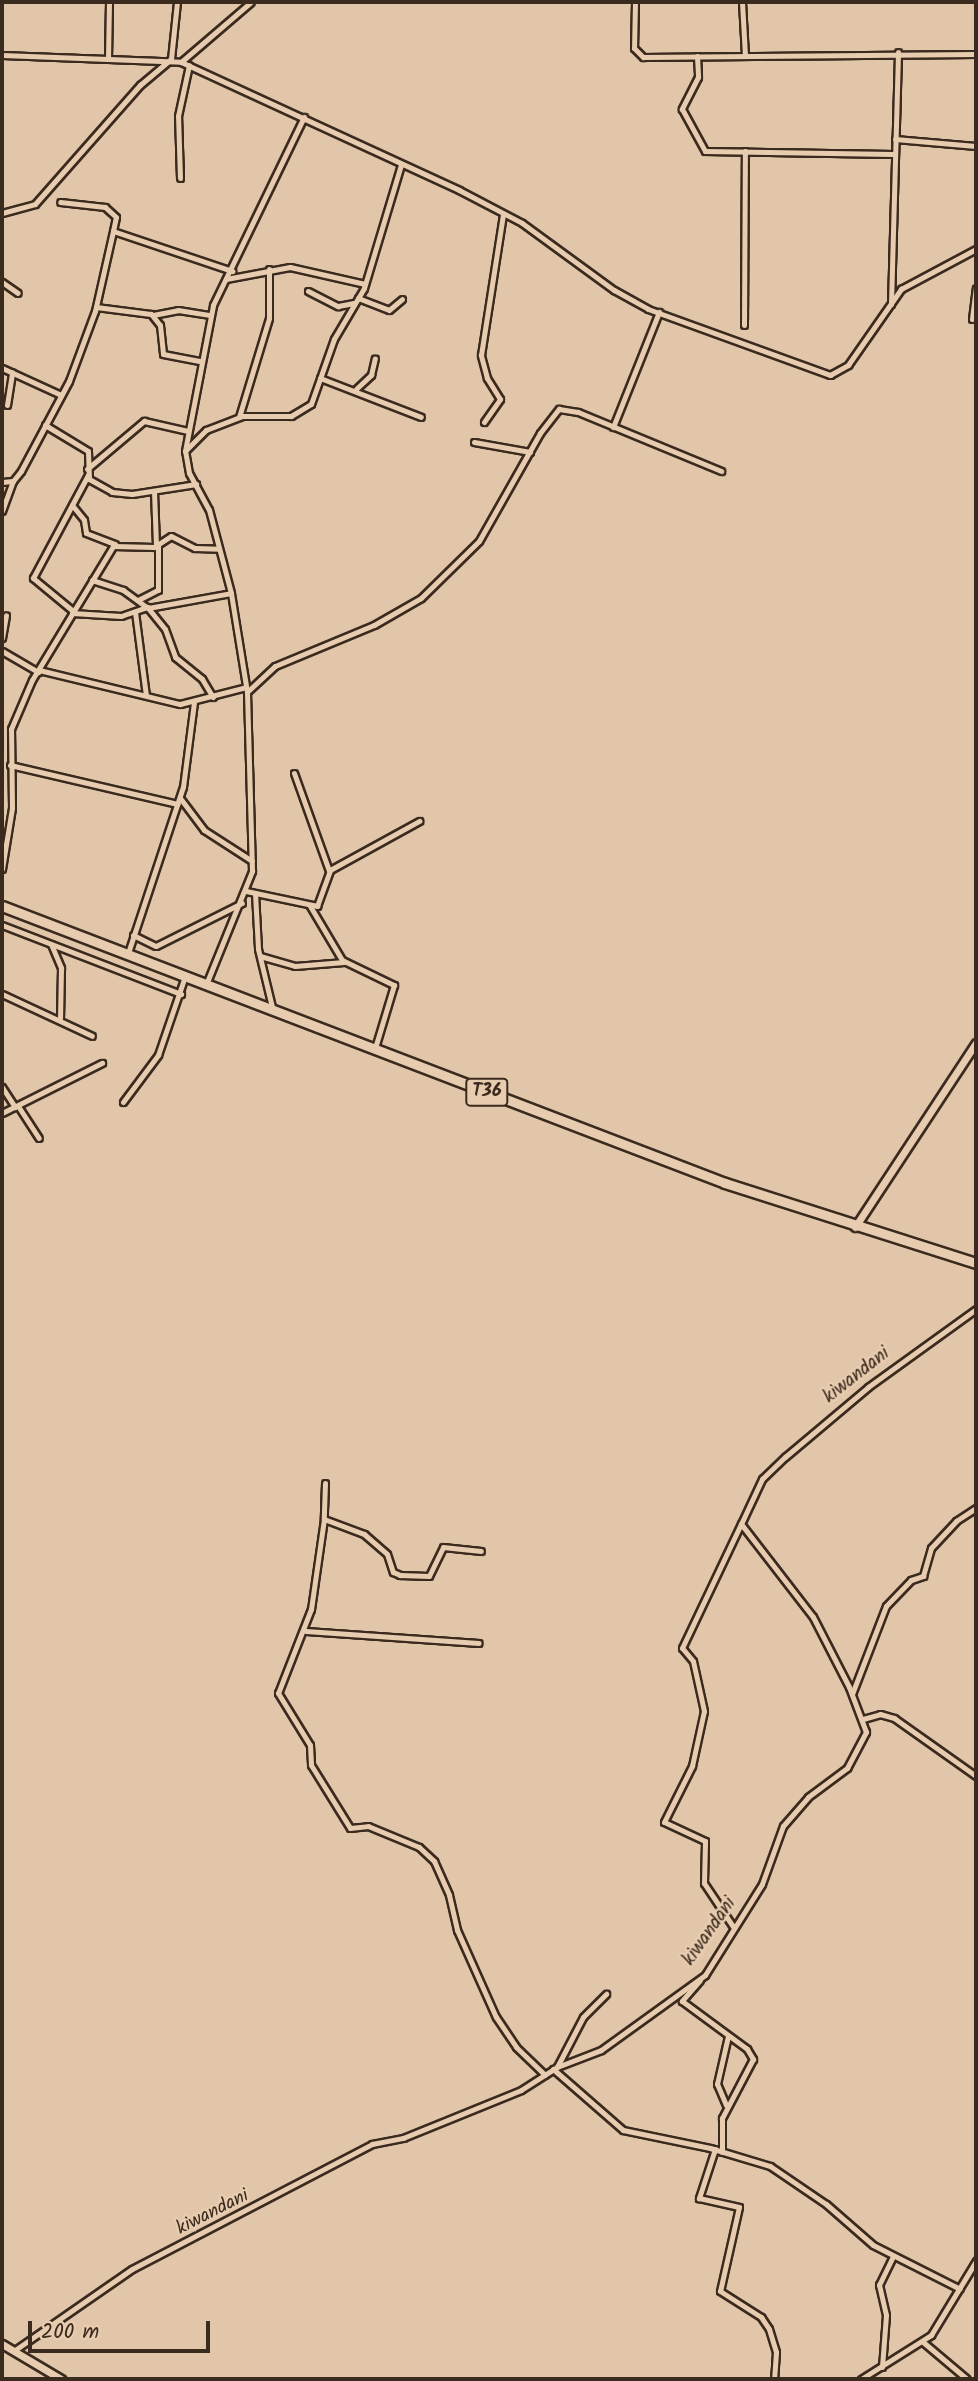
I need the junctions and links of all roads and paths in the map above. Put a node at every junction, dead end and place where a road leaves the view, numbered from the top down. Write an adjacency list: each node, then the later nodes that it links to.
1 (109, 2): 11 (street)
2 (177, 2): 12 (street)
3 (251, 2): 13 (street)
4 (635, 2): 10 (street)
5 (741, 2): 9 (street)
6 (898, 52): 7 (street); 9 (street); 16 (street)
7 (976, 54)
8 (2, 55): 11 (street)
9 (745, 55): 10 (street)
10 (697, 56): 18 (street)
11 (108, 59): 12 (street)
12 (171, 59): 13 (street); 23 (street)
13 (181, 62): 14 (street)
14 (189, 65): 15 (street); 21 (street)
15 (304, 117): 20 (street); 28 (street)
16 (895, 139): 17 (street); 19 (street)
17 (976, 146)
18 (744, 151): 19 (street); 43 (street)
19 (893, 154): 37 (street)
20 (401, 164): 24 (street); 31 (street)
21 (180, 178)
22 (60, 202): 25 (street)
23 (2, 213)
24 (503, 215): 39 (street); 54 (street)
25 (113, 231): 28 (street); 38 (street)
26 (976, 249): 37 (street)
27 (269, 269): 29 (street); 31 (street); 52 (street)
28 (232, 271): 29 (street)
29 (226, 280): 41 (street)
30 (2, 282): 34 (street)
31 (365, 284): 36 (street)
32 (976, 288): 42 (street)
33 (308, 291): 36 (street)
34 (18, 293)
35 (402, 299): 36 (street)
36 (357, 300): 48 (street)
37 (891, 304): 39 (street)
38 (96, 307): 40 (street); 50 (street)
39 (659, 312): 56 (street)
40 (153, 315): 41 (street); 45 (street)
41 (209, 315): 45 (street)
42 (972, 319)
43 (744, 325)
44 (375, 358): 49 (street)
45 (199, 361): 57 (street)
46 (2, 368): 47 (street)
47 (12, 372): 50 (street); 51 (street)
48 (320, 378): 49 (street); 52 (street)
49 (356, 390): 53 (street)
50 (61, 395): 55 (street)
51 (7, 405)
52 (239, 417): 59 (street)
53 (421, 417)
54 (484, 422)
55 (45, 425): 62 (street); 63 (street)
56 (613, 427): 60 (street); 61 (street)
57 (188, 431): 59 (street); 62 (street)
58 (474, 442): 60 (street)
59 (185, 451): 65 (street)
60 (530, 452): 82 (street)
61 (721, 471)
62 (87, 472): 66 (street); 67 (street)
63 (13, 481): 64 (street); 68 (street)
64 (2, 482)
65 (196, 484): 66 (street); 71 (street)
66 (154, 491): 70 (street)
67 (72, 505): 69 (street); 76 (street)
68 (2, 511)
69 (116, 544): 70 (street); 72 (street)
70 (157, 546): 71 (street); 74 (street)
71 (219, 549): 73 (street)
72 (92, 580): 74 (street); 76 (street)
73 (231, 593): 75 (street); 82 (street)
74 (138, 600): 75 (street)
75 (148, 607): 77 (street); 84 (street)
76 (72, 612): 77 (street); 81 (street)
77 (135, 612): 83 (street)
78 (6, 615): 79 (street)
79 (2, 638)
80 (2, 651): 81 (street)
81 (38, 671): 83 (street); 86 (street)
82 (247, 690): 84 (street); 90 (street)
83 (146, 695): 85 (street)
84 (212, 697): 85 (street)
85 (194, 702): 88 (street)
86 (10, 765): 88 (street); 91 (street)
87 (294, 773): 92 (street)
88 (178, 801): 90 (street); 99 (street)
89 (419, 821): 92 (street)
90 (252, 861): 93 (street)
91 (2, 869)
92 (329, 871): 97 (street)
93 (246, 891): 94 (street); 95 (street)
94 (255, 892): 97 (street); 102 (street)
95 (242, 903): 99 (street); 105 (street)
96 (2, 906): 101 (highway, T36)
97 (310, 906): 103 (street)
98 (2, 925): 100 (street)
99 (133, 935): 101 (street)
100 (51, 944): 107 (street); 109 (street)
101 (128, 953): 104 (highway, T36)
102 (260, 956): 103 (street); 108 (street)
103 (344, 962): 112 (street)
104 (185, 976): 105 (highway, T36); 107 (street)
105 (207, 982): 108 (highway, T36)
106 (2, 994): 109 (street)
107 (181, 994): 115 (street)
108 (272, 1007): 112 (highway, T36)
109 (60, 1018): 110 (street)
110 (92, 1036)
111 (976, 1043): 119 (street)
112 (375, 1048): 119 (highway, T36)
113 (102, 1063): 116 (street)
114 (2, 1087): 116 (street)
115 (123, 1102)
116 (16, 1106): 117 (street); 118 (street)
117 (2, 1113)
118 (39, 1139)
119 (855, 1228): 120 (highway, T36)
120 (976, 1262)
121 (976, 1309): 125 (street, kiwandani)
122 (325, 1483): 124 (street)
123 (976, 1508): 129 (street)
124 (324, 1519): 126 (street); 127 (street)
125 (741, 1524): 129 (street); 132 (street, kiwandani)
126 (481, 1550)
127 (306, 1631): 128 (street); 137 (street)
128 (479, 1643)
129 (852, 1694): 130 (street)
130 (863, 1719): 131 (street); 132 (street, kiwandani)
131 (976, 1776)
132 (734, 1928): 133 (street, kiwandani)
133 (705, 1975): 135 (street); 136 (street, kiwandani)
134 (606, 1994): 136 (street)
135 (728, 2036): 138 (street); 138 (street)
136 (555, 2068): 137 (street, kiwandani); 139 (street)
137 (545, 2075): 146 (street, kiwandani)
138 (726, 2105): 140 (street)
139 (715, 2150): 140 (street); 149 (street)
140 (722, 2152): 141 (street)
141 (893, 2256): 143 (street); 147 (street)
142 (976, 2261): 143 (street)
143 (960, 2289): 144 (street)
144 (923, 2342): 147 (street); 151 (street)
145 (2, 2344): 146 (street)
146 (9, 2349): 148 (street)
147 (882, 2367): 150 (street)
148 (61, 2379)
149 (774, 2379)
150 (861, 2379)
151 (967, 2379)

